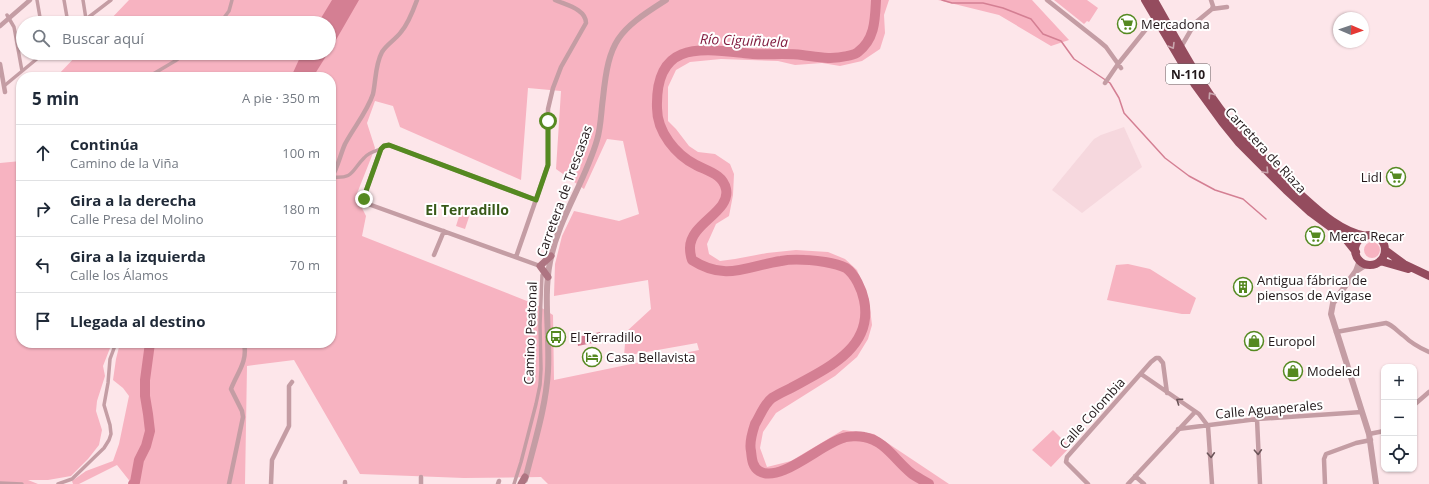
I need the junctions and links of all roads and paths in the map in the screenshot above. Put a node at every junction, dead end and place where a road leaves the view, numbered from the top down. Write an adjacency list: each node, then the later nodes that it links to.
1 (30, 0): 21 (street)
2 (37, 0): 16 (street)
3 (64, 0): 17 (street)
4 (83, 0): 18 (street)
5 (111, 0): 19 (street)
6 (232, 0): 20 (street)
7 (417, 0): 38 (street)
8 (555, 0): 40 (street)
9 (666, 0): 47 (street, Carretera de Trescasas)
10 (1046, 0): 30 (street)
11 (1145, 0): 22 (highway, Carretera de Riaza / N-110)
12 (1154, 0): 25 (highway, Carretera de Riaza / N-110)
13 (1211, 0): 15 (street)
14 (1227, 7): 15 (street)
15 (1212, 9): 25 (street)
16 (40, 16)
17 (67, 16)
18 (86, 16)
19 (90, 16)
20 (225, 16)
21 (8, 17): 23 (street); 24 (street)
22 (1155, 18): 30 (street); 41 (highway, Carretera de Riaza / N-110, one-way to 41)
23 (0, 25)
24 (16, 38)
25 (1181, 47): 41 (highway, Carretera de Riaza / N-110, one-way to 25)
26 (20, 60): 31 (street)
27 (35, 60): 31 (street)
28 (176, 60): 32 (street)
29 (0, 64): 35 (street)
30 (1120, 66): 34 (street)
31 (22, 71)
32 (156, 72)
33 (16, 76): 35 (street)
34 (1105, 83)
35 (4, 86): 36 (street)
36 (5, 92)
37 (381, 149): 39 (street); 40 (street); 42 (street)
38 (336, 166)
39 (336, 178)
40 (536, 200): 48 (street)
41 (1312, 209): 43 (highway, N-110); 45 (highway, N-110)
42 (444, 231): 46 (street); 48 (street)
43 (1366, 236): 44 (highway, N-110); 45 (highway)
44 (1385, 250): 50 (highway); 54 (highway, N-110)
45 (1356, 252): 49 (highway, N-110)
46 (434, 255)
47 (551, 256): 52 (main road); 55 (street, Carretera de Trescasas)
48 (516, 257): 52 (street)
49 (1360, 260): 51 (highway); 53 (street)
50 (1380, 261): 51 (highway, N-110); 54 (highway, N-110)
51 (1367, 264): 53 (street)
52 (540, 266): 55 (main road)
53 (1356, 271): 57 (street)
54 (1416, 271): 56 (highway, N-110)
55 (545, 276): 77 (street, Carretera de Trescasas); 84 (street, Camino Peatonal)
56 (1429, 276)
57 (1336, 332): 60 (street); 67 (street)
58 (114, 348): 80 (street)
59 (244, 348): 81 (street)
60 (1429, 352)
61 (1141, 374): 64 (street, Calle Colombia); 64 (street, Calle Colombia); 86 (street, Calle Colombia)
62 (292, 382): 82 (street)
63 (1429, 392): 65 (street)
64 (1167, 393): 66 (street, Calle Colombia, one-way to 64)
65 (1417, 402)
66 (1195, 412): 68 (street); 70 (street, Calle Colombia)
67 (1362, 412): 69 (street, Calle Aguaperales); 74 (street)
68 (1190, 418): 71 (street); 72 (street)
69 (1257, 420): 70 (street, Calle Aguaperales); 90 (street, one-way to 90)
70 (1208, 426): 71 (street, Calle Aguaperales); 89 (street, one-way to 89)
71 (1197, 427): 72 (street, Calle Aguaperales)
72 (1178, 430): 75 (street)
73 (1381, 432): 74 (street)
74 (1369, 438): 91 (street); 92 (street)
75 (1136, 476): 87 (street); 88 (street)
76 (421, 477): 83 (street)
77 (525, 481): 85 (main road)
78 (0, 483): 79 (street)
79 (22, 484)
80 (58, 484)
81 (229, 484)
82 (271, 484)
83 (421, 484)
84 (514, 484)
85 (521, 484)
86 (1088, 484)
87 (1128, 484)
88 (1144, 484)
89 (1212, 484)
90 (1260, 484)
91 (1325, 484)
92 (1376, 484)

